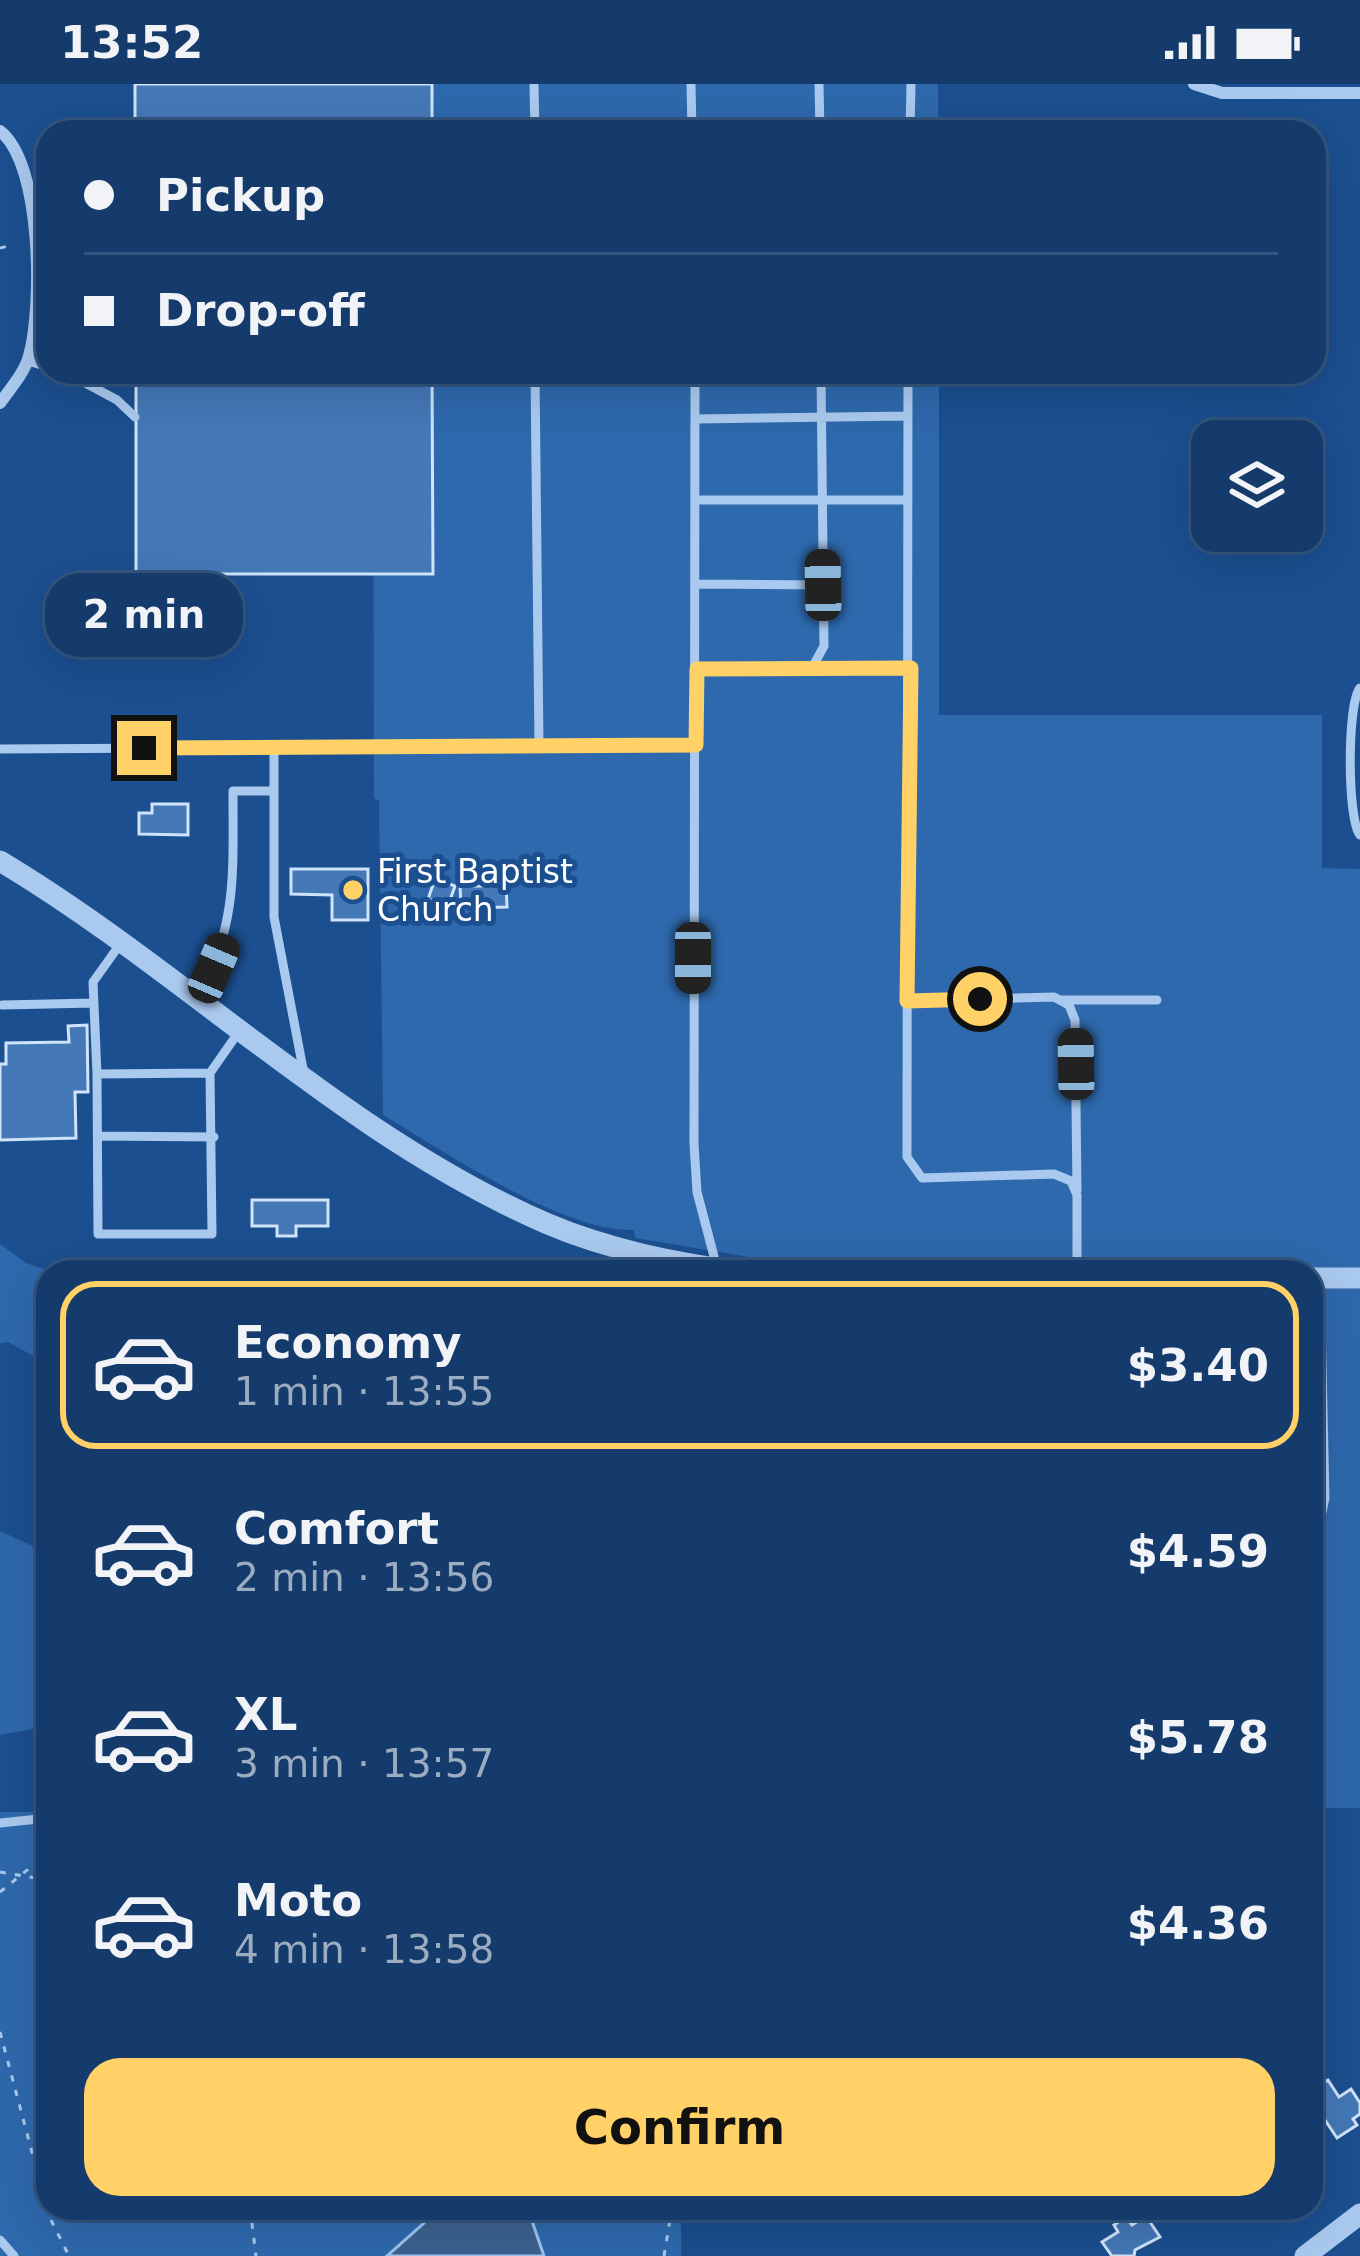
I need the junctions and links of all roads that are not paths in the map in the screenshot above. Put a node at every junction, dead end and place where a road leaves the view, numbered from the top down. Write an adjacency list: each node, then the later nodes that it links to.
1 (691, 84): 8 (lane)
2 (819, 84): 9 (lane)
3 (911, 84): 10 (lane)
4 (1194, 84): 6 (street)
5 (534, 86): 7 (lane)
6 (1360, 93)
7 (535, 120)
8 (692, 120)
9 (820, 120)
10 (910, 120)
11 (0, 131): 12 (street)
12 (28, 361): 13 (lane); 19 (street)
13 (36, 363)
14 (87, 384): 21 (lane)
15 (535, 384): 34 (lane)
16 (695, 384): 23 (lane)
17 (820, 384): 22 (lane)
18 (908, 384): 20 (lane)
19 (0, 403)
20 (908, 416): 22 (lane); 26 (lane)
21 (135, 417)
22 (821, 417): 23 (lane); 25 (lane)
23 (696, 418): 24 (lane)
24 (698, 500): 25 (lane); 27 (lane)
25 (822, 500): 26 (lane); 28 (lane)
26 (908, 500): 30 (lane)
27 (697, 584): 28 (lane); 31 (lane)
28 (823, 585): 29 (lane)
29 (812, 668): 30 (lane); 31 (lane)
30 (911, 668): 44 (lane)
31 (697, 669): 33 (lane)
32 (1360, 688): 38 (lane)
33 (696, 745): 34 (lane); 55 (lane)
34 (539, 746): 35 (lane)
35 (274, 747): 36 (lane); 37 (lane)
36 (0, 749)
37 (274, 791): 41 (lane); 50 (lane)
38 (1360, 835)
39 (0, 861): 40 (street)
40 (123, 940): 41 (street); 45 (lane)
41 (201, 998): 47 (street)
42 (1061, 1000): 43 (lane); 44 (lane); 53 (lane)
43 (1156, 1000)
44 (907, 1001): 53 (lane)
45 (94, 1003): 46 (lane); 48 (lane)
46 (2, 1005)
47 (242, 1028): 49 (lane); 50 (street)
48 (97, 1073): 49 (lane); 51 (lane)
49 (210, 1073): 52 (lane)
50 (304, 1074): 54 (street)
51 (98, 1136): 52 (lane); 52 (lane)
52 (214, 1137)
53 (1077, 1195): 56 (lane)
54 (654, 1260)
55 (714, 1260)
56 (1077, 1260)
57 (1323, 1278): 58 (street)
58 (1360, 1278)
59 (1323, 1449): 60 (lane)
60 (1323, 1507)
61 (36, 1819): 62 (lane)
62 (0, 1823)
63 (1360, 2214): 66 (street)
64 (0, 2240): 65 (lane)
65 (14, 2256)
66 (1305, 2256)

